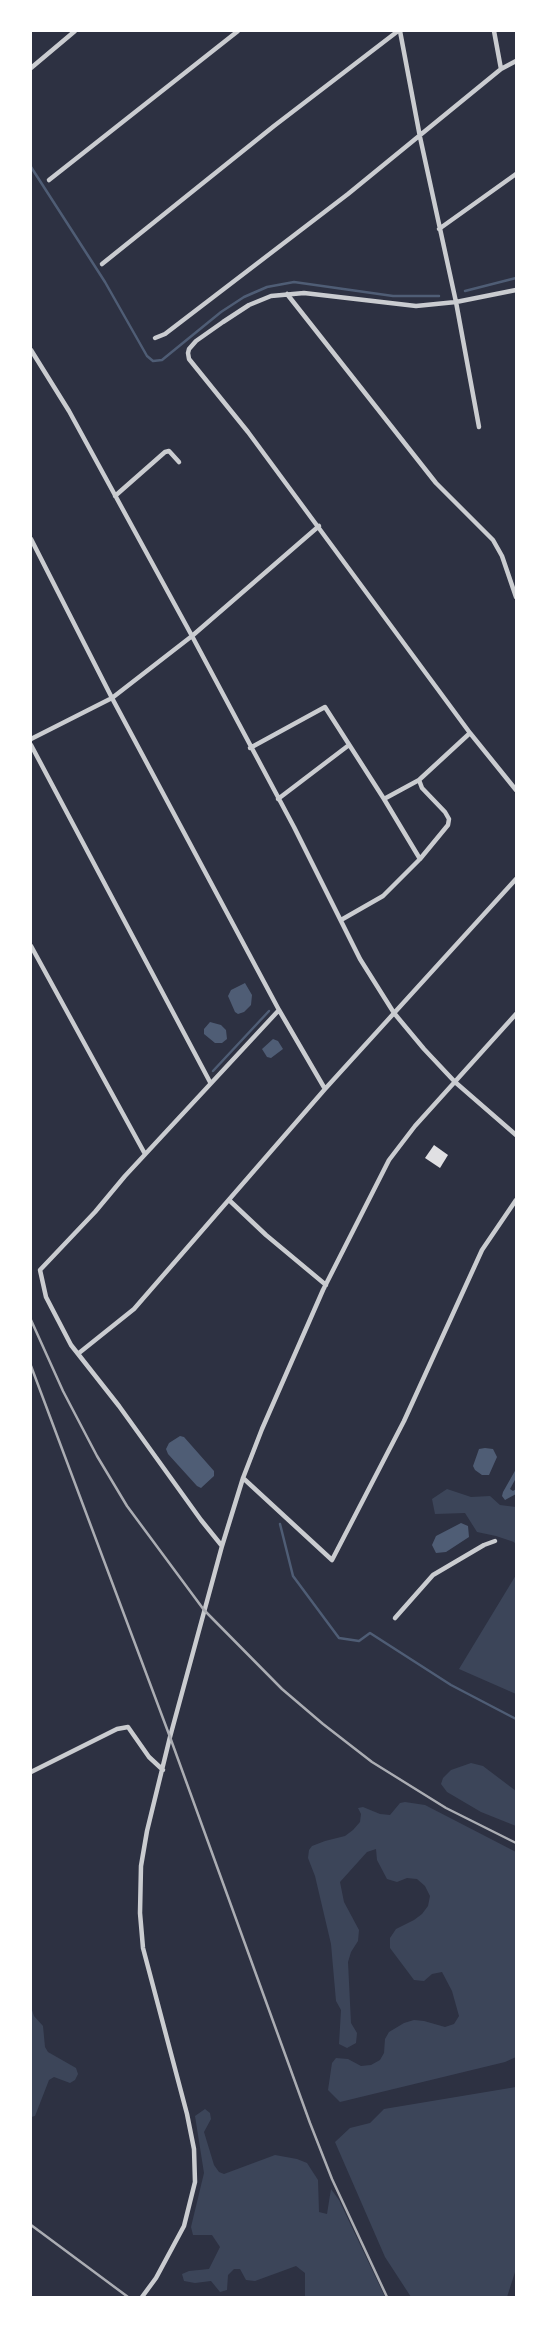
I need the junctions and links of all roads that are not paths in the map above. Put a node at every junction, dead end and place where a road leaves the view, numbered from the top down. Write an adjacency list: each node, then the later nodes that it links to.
1 (75, 31): 6 (street)
2 (238, 31): 10 (street)
3 (399, 31): 8 (street); 12 (street)
4 (494, 31): 7 (street)
5 (516, 61): 7 (street)
6 (31, 68)
7 (501, 69): 8 (street)
8 (420, 137): 11 (street); 16 (street)
9 (516, 174): 11 (street)
10 (49, 180)
11 (439, 229): 15 (street)
12 (102, 264)
13 (516, 290): 15 (street)
14 (287, 294): 15 (street); 21 (street); 23 (street)
15 (456, 302): 18 (street)
16 (155, 338)
17 (31, 350): 20 (street)
18 (479, 427)
19 (178, 462): 20 (street)
20 (115, 496): 24 (street)
21 (319, 526): 24 (street); 26 (street)
22 (31, 540): 25 (street)
23 (516, 597)
24 (192, 636): 25 (street); 30 (street)
25 (112, 698): 27 (street); 39 (street)
26 (470, 733): 31 (street); 32 (street)
27 (31, 739)
28 (31, 745): 42 (street)
29 (349, 745): 30 (street); 33 (street); 34 (street)
30 (250, 748): 33 (street)
31 (419, 780): 34 (street); 35 (street)
32 (516, 790)
33 (278, 798): 37 (street)
34 (384, 799): 35 (street)
35 (420, 859): 37 (street)
36 (516, 879): 40 (street)
37 (341, 920): 40 (street)
38 (31, 946): 46 (street)
39 (279, 1010): 42 (street); 44 (street)
40 (394, 1014): 43 (street); 44 (street)
41 (516, 1014): 43 (street)
42 (210, 1082): 46 (street)
43 (456, 1082): 45 (street); 49 (street)
44 (326, 1089): 47 (street)
45 (516, 1135)
46 (145, 1154): 50 (street)
47 (229, 1200): 49 (street); 50 (street)
48 (516, 1200): 51 (street)
49 (326, 1285): 51 (street)
50 (79, 1353): 53 (street)
51 (243, 1478): 53 (street)
52 (495, 1540): 54 (street)
53 (222, 1546): 55 (street)
54 (395, 1618)
55 (162, 1770): 56 (street); 57 (street)
56 (31, 1772)
57 (142, 2297)

